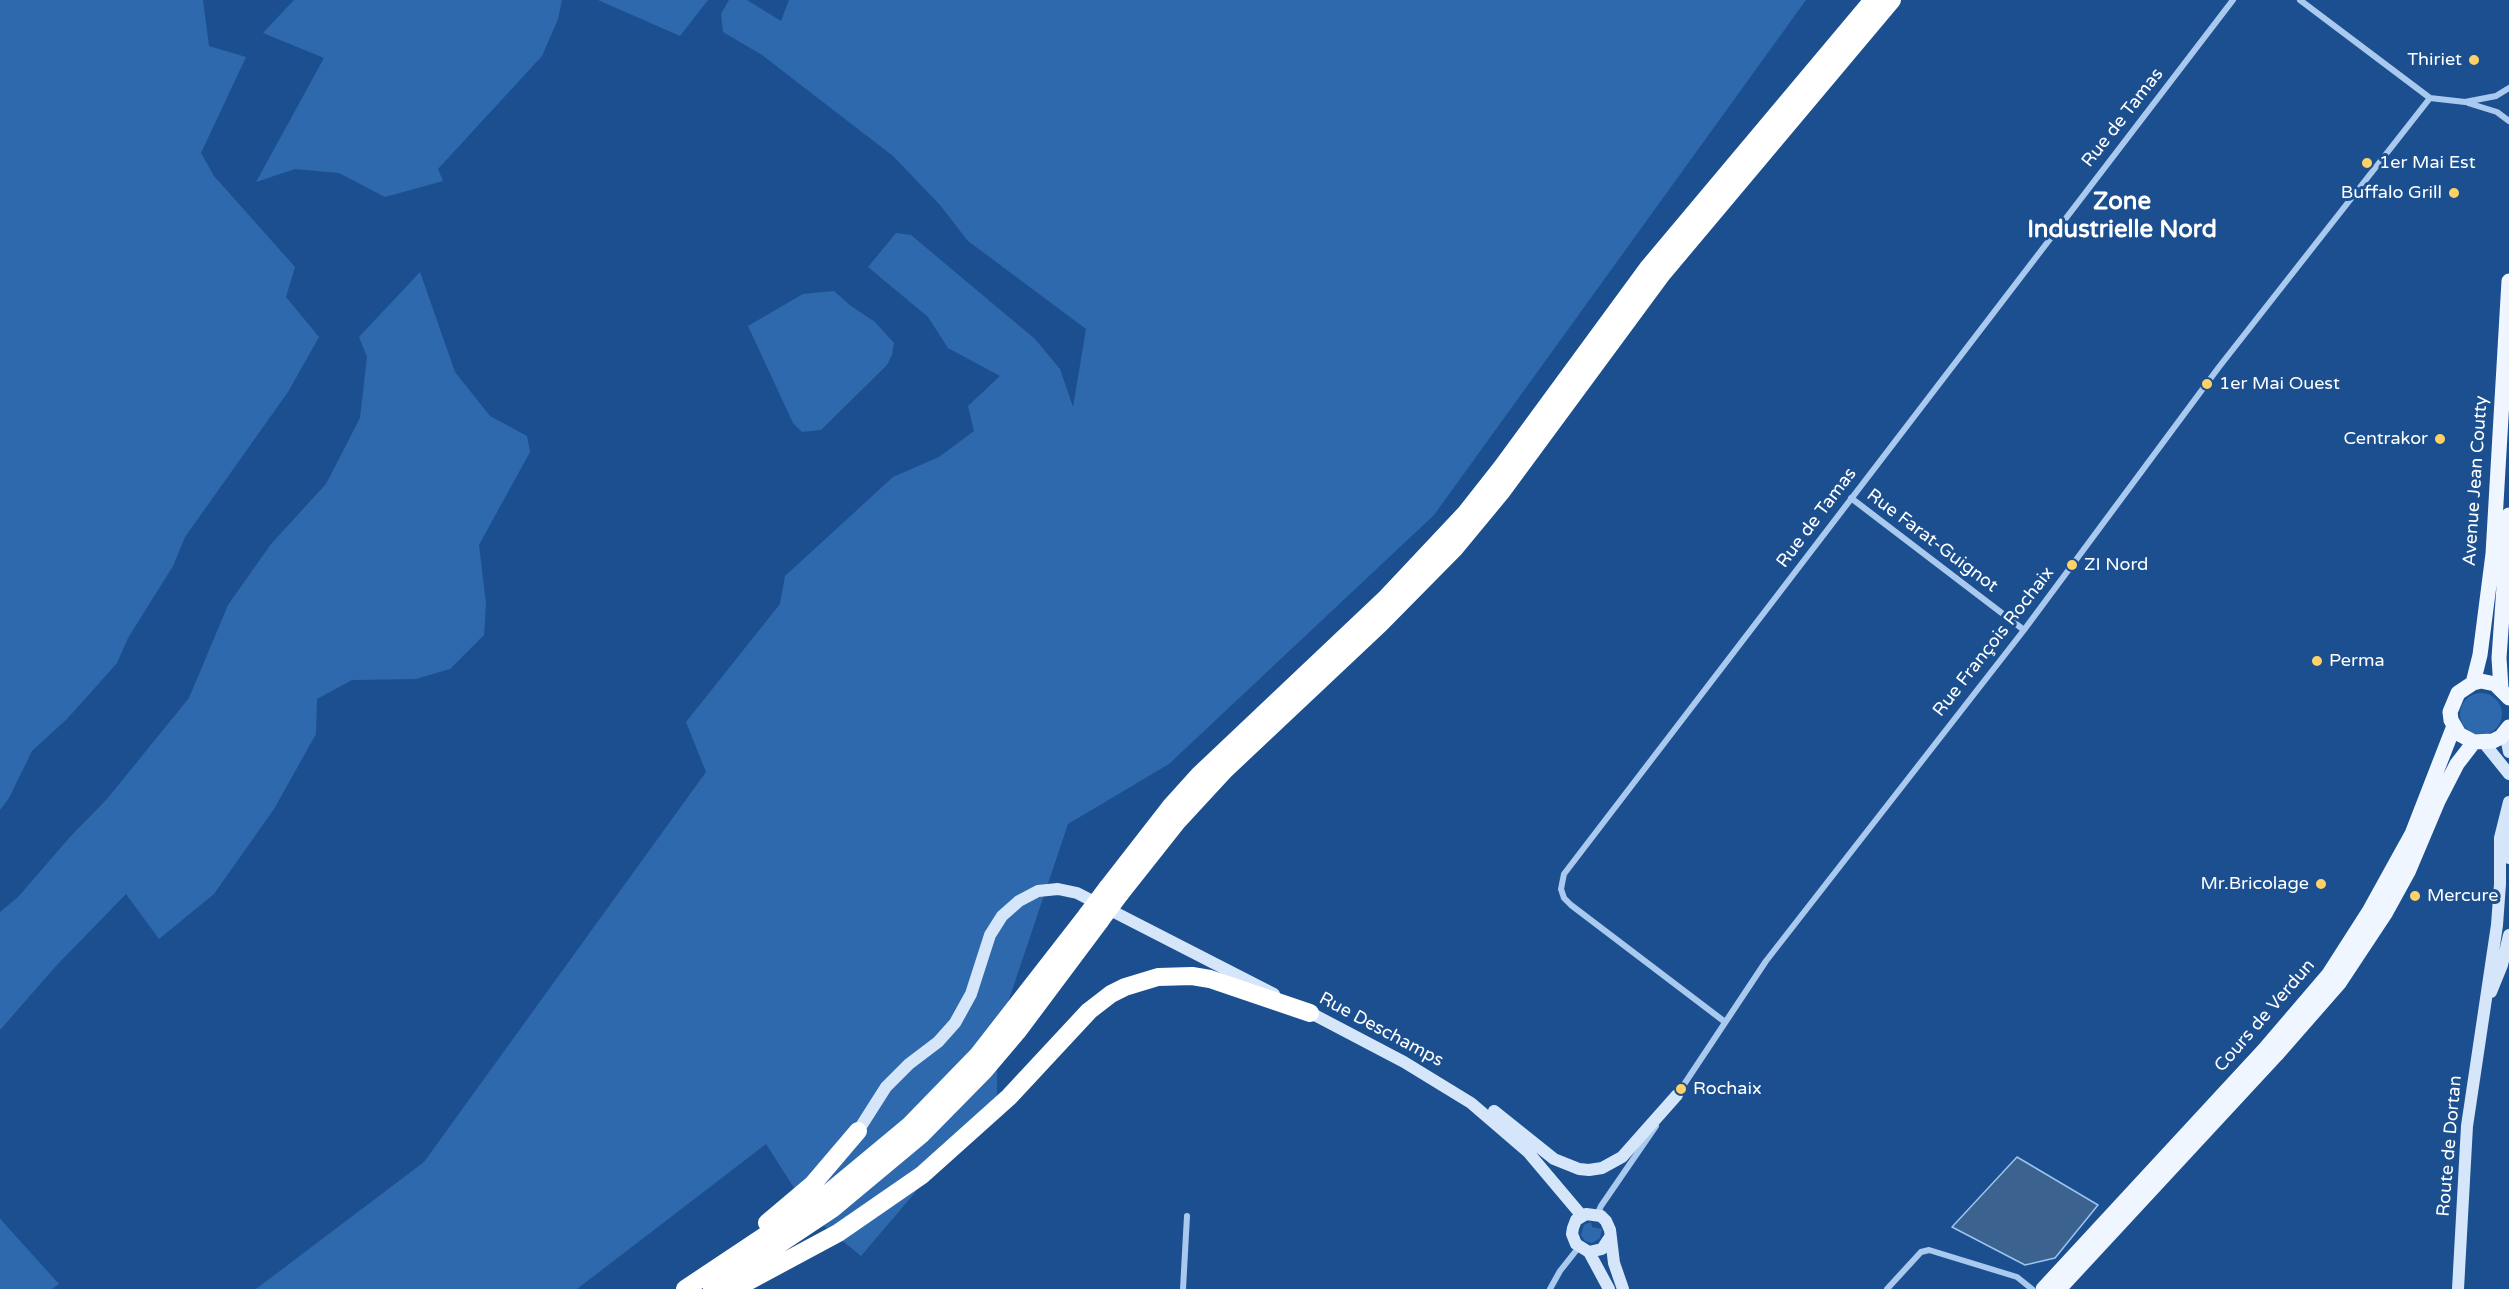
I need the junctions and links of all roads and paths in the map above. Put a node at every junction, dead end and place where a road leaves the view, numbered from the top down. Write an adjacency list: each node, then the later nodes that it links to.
1 (1873, 0): 24 (highway)
2 (1892, 0): 24 (highway)
3 (2233, 0): 10 (street, Rue de Tamas)
4 (2301, 0): 6 (street)
5 (2509, 88): 7 (street)
6 (2430, 98): 7 (street); 12 (street, Rue François Rochaix)
7 (2465, 102): 8 (street)
8 (2509, 121)
9 (2509, 281): 13 (main road, Avenue Jean Coutty)
10 (1851, 498): 12 (street, Rue Farat-Guignot); 31 (street, Rue de Tamas)
11 (2509, 515): 14 (main road, Avenue Jean Coutty)
12 (2024, 630): 31 (street, Rue François Rochaix)
13 (2473, 682): 14 (main road); 15 (main road, Cours de Verdun)
14 (2505, 693)
15 (2454, 726): 17 (main road); 28 (main road, Cours de Verdun)
16 (2507, 729): 17 (main road); 18 (main road)
17 (2479, 743): 19 (main road); 33 (main road, Cours de Verdun)
18 (2509, 752)
19 (2509, 774)
20 (2509, 802): 21 (main road, Route de Dortan)
21 (2504, 819): 22 (main road, Route de Dortan); 23 (main road, Route de Dortan)
22 (2509, 858)
23 (2500, 884): 27 (main road); 29 (main road, Route de Dortan)
24 (1114, 891): 25 (highway, bridge)
25 (1094, 918): 46 (highway); 47 (highway)
26 (2509, 935): 27 (main road, Route de Dortan)
27 (2505, 951): 29 (main road, Route de Dortan)
28 (2344, 953): 32 (main road, Cours de Verdun); 33 (main road)
29 (2485, 1006): 57 (main road, Route de Dortan)
30 (1310, 1013): 35 (main road, Rue Deschamps); 39 (main road, Rue Deschamps); 48 (highway)
31 (1725, 1022): 37 (street, Rue François Rochaix)
32 (2285, 1026): 34 (main road); 36 (main road, Cours de Verdun)
33 (2287, 1042): 34 (main road, Cours de Verdun)
34 (2276, 1055): 38 (main road, Cours de Verdun)
35 (1404, 1062): 37 (main road); 42 (main road, Rue Deschamps)
36 (2238, 1078): 38 (main road); 55 (main road, Cours de Verdun)
37 (1677, 1095): 40 (street, Rue François Rochaix)
38 (2208, 1128): 56 (main road, Cours de Verdun)
39 (858, 1131): 45 (highway)
40 (1597, 1215): 42 (main road); 43 (main road)
41 (1187, 1216): 49 (street)
42 (1582, 1216): 44 (main road)
43 (1610, 1237): 44 (main road); 52 (main road)
44 (1584, 1249): 50 (street); 51 (main road)
45 (674, 1289)
46 (685, 1289)
47 (712, 1289)
48 (734, 1289)
49 (1183, 1289)
50 (1550, 1289)
51 (1609, 1289)
52 (1623, 1289)
53 (1887, 1289): 54 (street)
54 (2031, 1289)
55 (2043, 1289)
56 (2059, 1289)
57 (2458, 1289)

